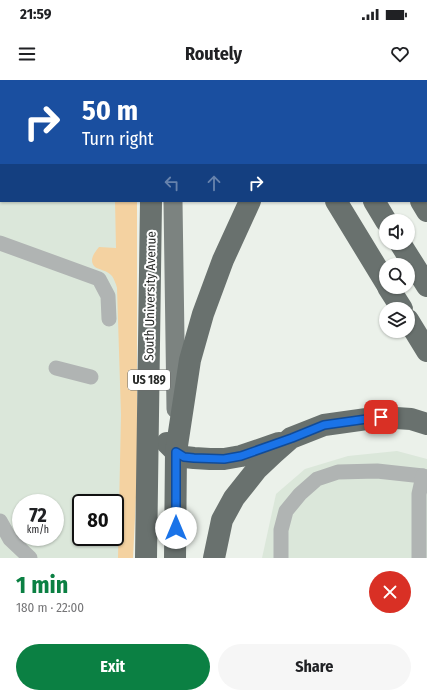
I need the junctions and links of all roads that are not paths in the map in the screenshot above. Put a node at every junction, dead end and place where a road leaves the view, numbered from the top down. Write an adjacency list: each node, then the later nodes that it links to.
1 (150, 202): 16 (highway, South University Avenue / US 189)
2 (173, 202): 21 (main road, South University Avenue)
3 (250, 202): 21 (highway, US 189)
4 (337, 202): 11 (highway)
5 (375, 202): 8 (highway)
6 (422, 202): 7 (highway)
7 (427, 211)
8 (382, 214)
9 (0, 243): 13 (lane)
10 (404, 250): 12 (highway)
11 (379, 272)
12 (427, 286)
13 (109, 319)
14 (415, 331): 15 (highway)
15 (427, 351)
16 (149, 352): 21 (highway); 25 (highway, South University Avenue / US 189)
17 (56, 368): 18 (lane)
18 (91, 377)
19 (427, 424): 20 (highway)
20 (292, 438): 21 (highway); 27 (highway)
21 (176, 452): 26 (highway, South University Avenue / US 189)
22 (425, 477): 28 (lane); 29 (lane)
23 (0, 521): 24 (lane)
24 (30, 558)
25 (146, 558)
26 (175, 558)
27 (214, 558)
28 (280, 558)
29 (419, 558)

